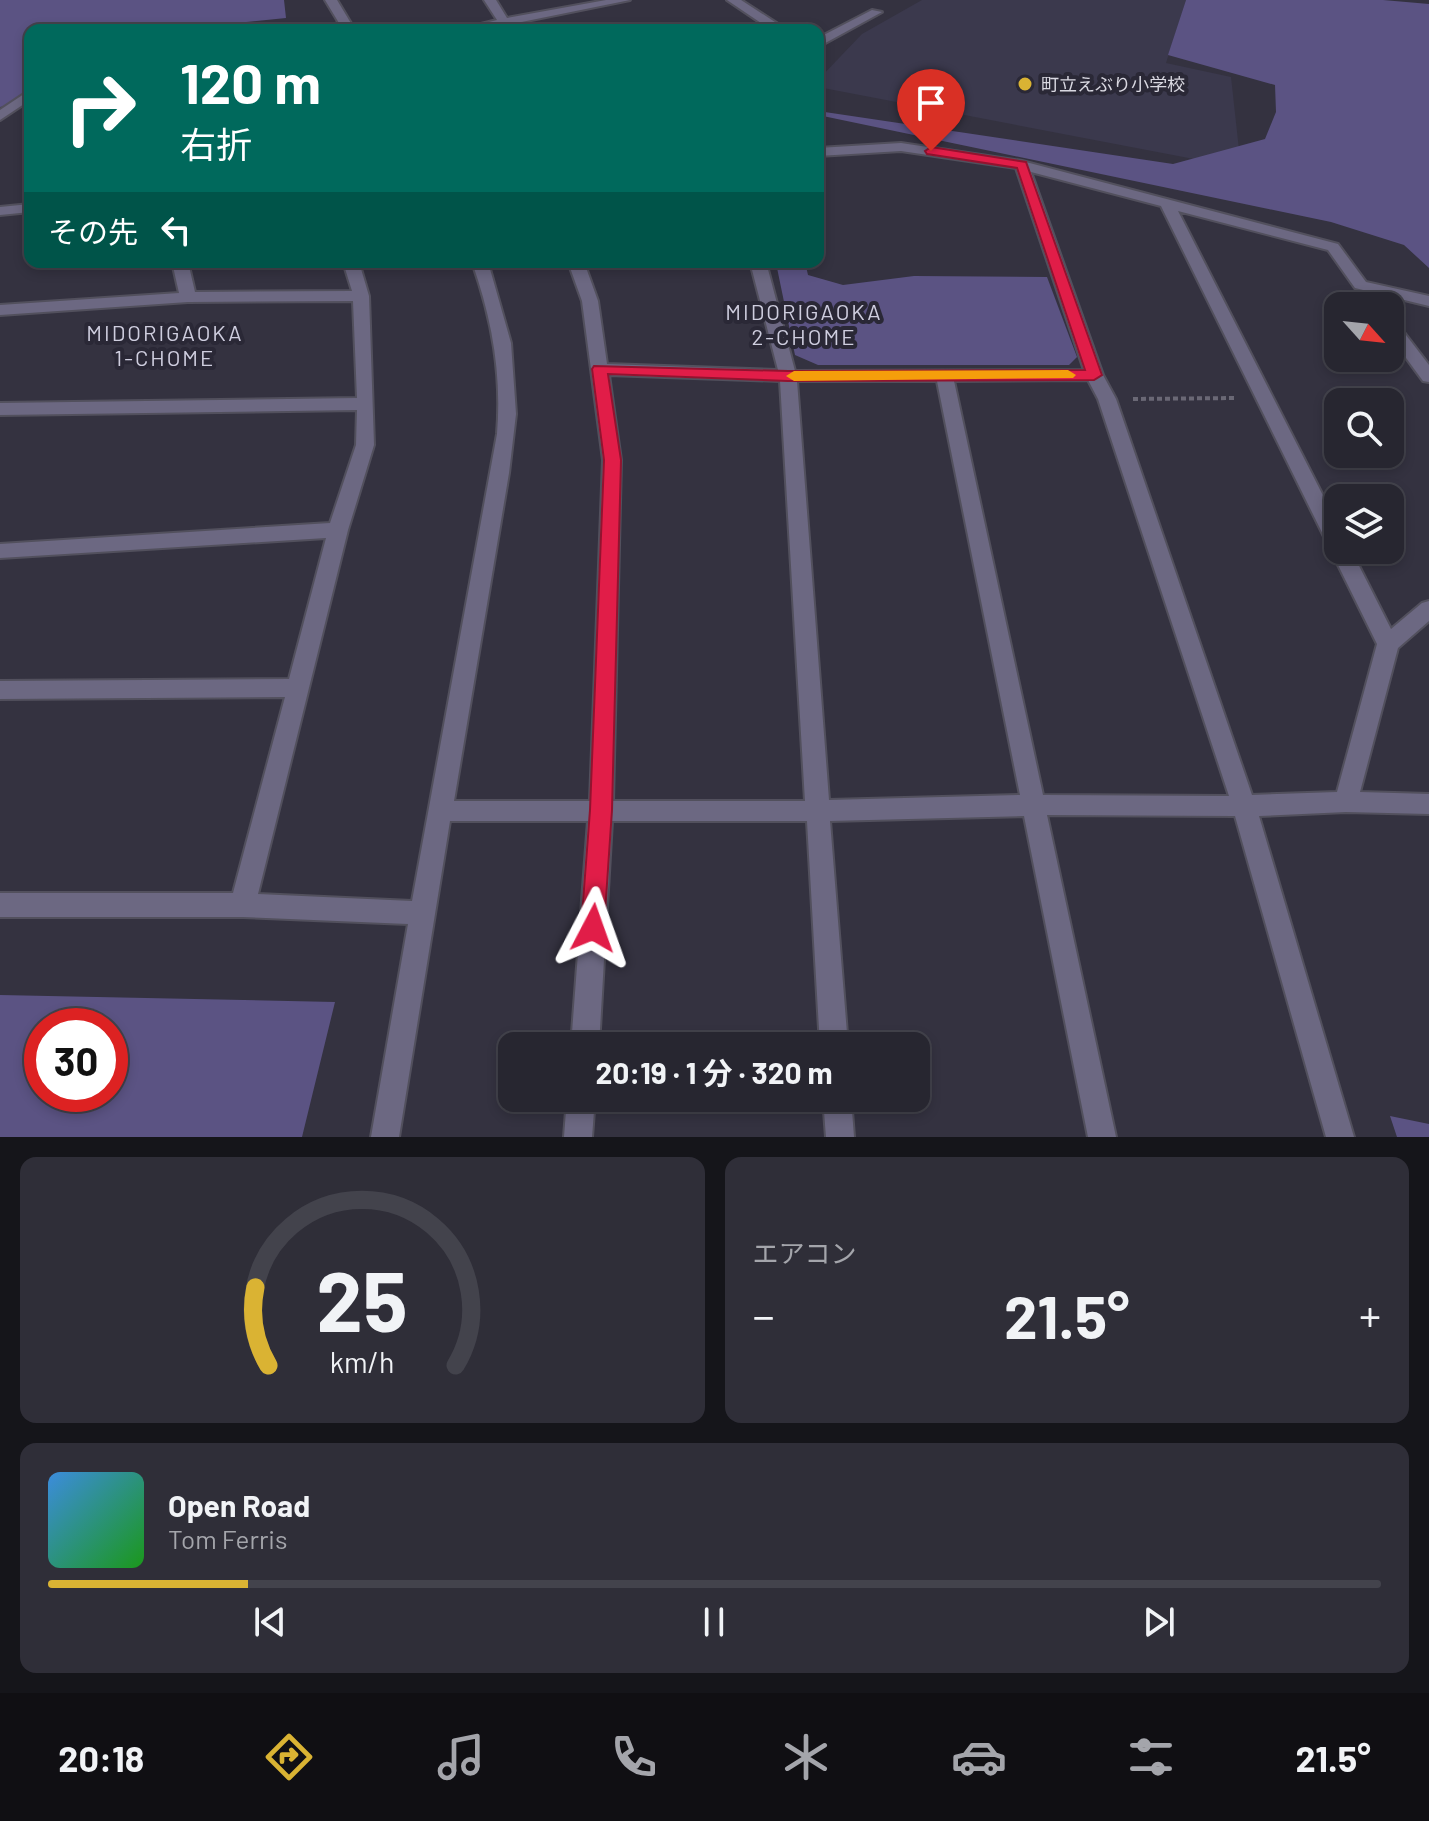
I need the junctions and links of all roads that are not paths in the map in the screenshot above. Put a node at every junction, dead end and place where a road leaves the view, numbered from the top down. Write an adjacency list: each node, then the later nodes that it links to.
1 (331, 0): 7 (street)
2 (490, 0): 6 (street)
3 (624, 0): 6 (street)
4 (733, 0): 9 (street)
5 (876, 12): 10 (street)
6 (504, 22): 8 (street)
7 (346, 24)
8 (494, 24)
9 (772, 24)
10 (824, 40)
11 (24, 98): 12 (street)
12 (0, 116)
13 (824, 152): 14 (street)
14 (1022, 165): 15 (street); 31 (street)
15 (1166, 201): 23 (street); 37 (street)
16 (24, 209): 17 (street)
17 (0, 211)
18 (181, 268): 26 (street)
19 (353, 268): 25 (street)
20 (482, 268): 50 (street)
21 (578, 268): 30 (street)
22 (760, 268): 32 (street)
23 (1361, 285): 24 (street); 27 (street)
24 (1366, 292)
25 (361, 296): 26 (street); 35 (street)
26 (188, 297): 28 (street)
27 (1429, 301)
28 (0, 310)
29 (1404, 344): 34 (street)
30 (600, 369): 32 (street); 49 (street)
31 (1094, 375): 33 (street); 48 (street)
32 (788, 376): 33 (street); 51 (street)
33 (945, 377): 47 (street)
34 (1429, 377)
35 (366, 404): 36 (street); 38 (street)
36 (0, 409)
37 (1324, 516)
38 (338, 530): 39 (street); 43 (street)
39 (0, 551)
40 (1348, 564): 42 (street)
41 (1429, 609): 42 (street)
42 (1388, 644): 45 (street)
43 (297, 688): 44 (street); 53 (street)
44 (0, 690)
45 (1346, 802): 46 (street); 48 (street)
46 (1429, 804)
47 (1033, 805): 48 (street); 51 (street); 62 (street)
48 (1244, 806): 63 (street)
49 (601, 810): 50 (street); 51 (street); 55 (street)
50 (441, 811): 54 (street)
51 (818, 811): 56 (street)
52 (0, 905): 53 (street)
53 (243, 905): 54 (street)
54 (423, 913): 59 (street)
55 (586, 1032)
56 (833, 1032)
57 (580, 1112): 60 (street)
58 (838, 1112): 61 (street)
59 (385, 1137)
60 (578, 1137)
61 (840, 1137)
62 (1102, 1137)
63 (1340, 1137)

